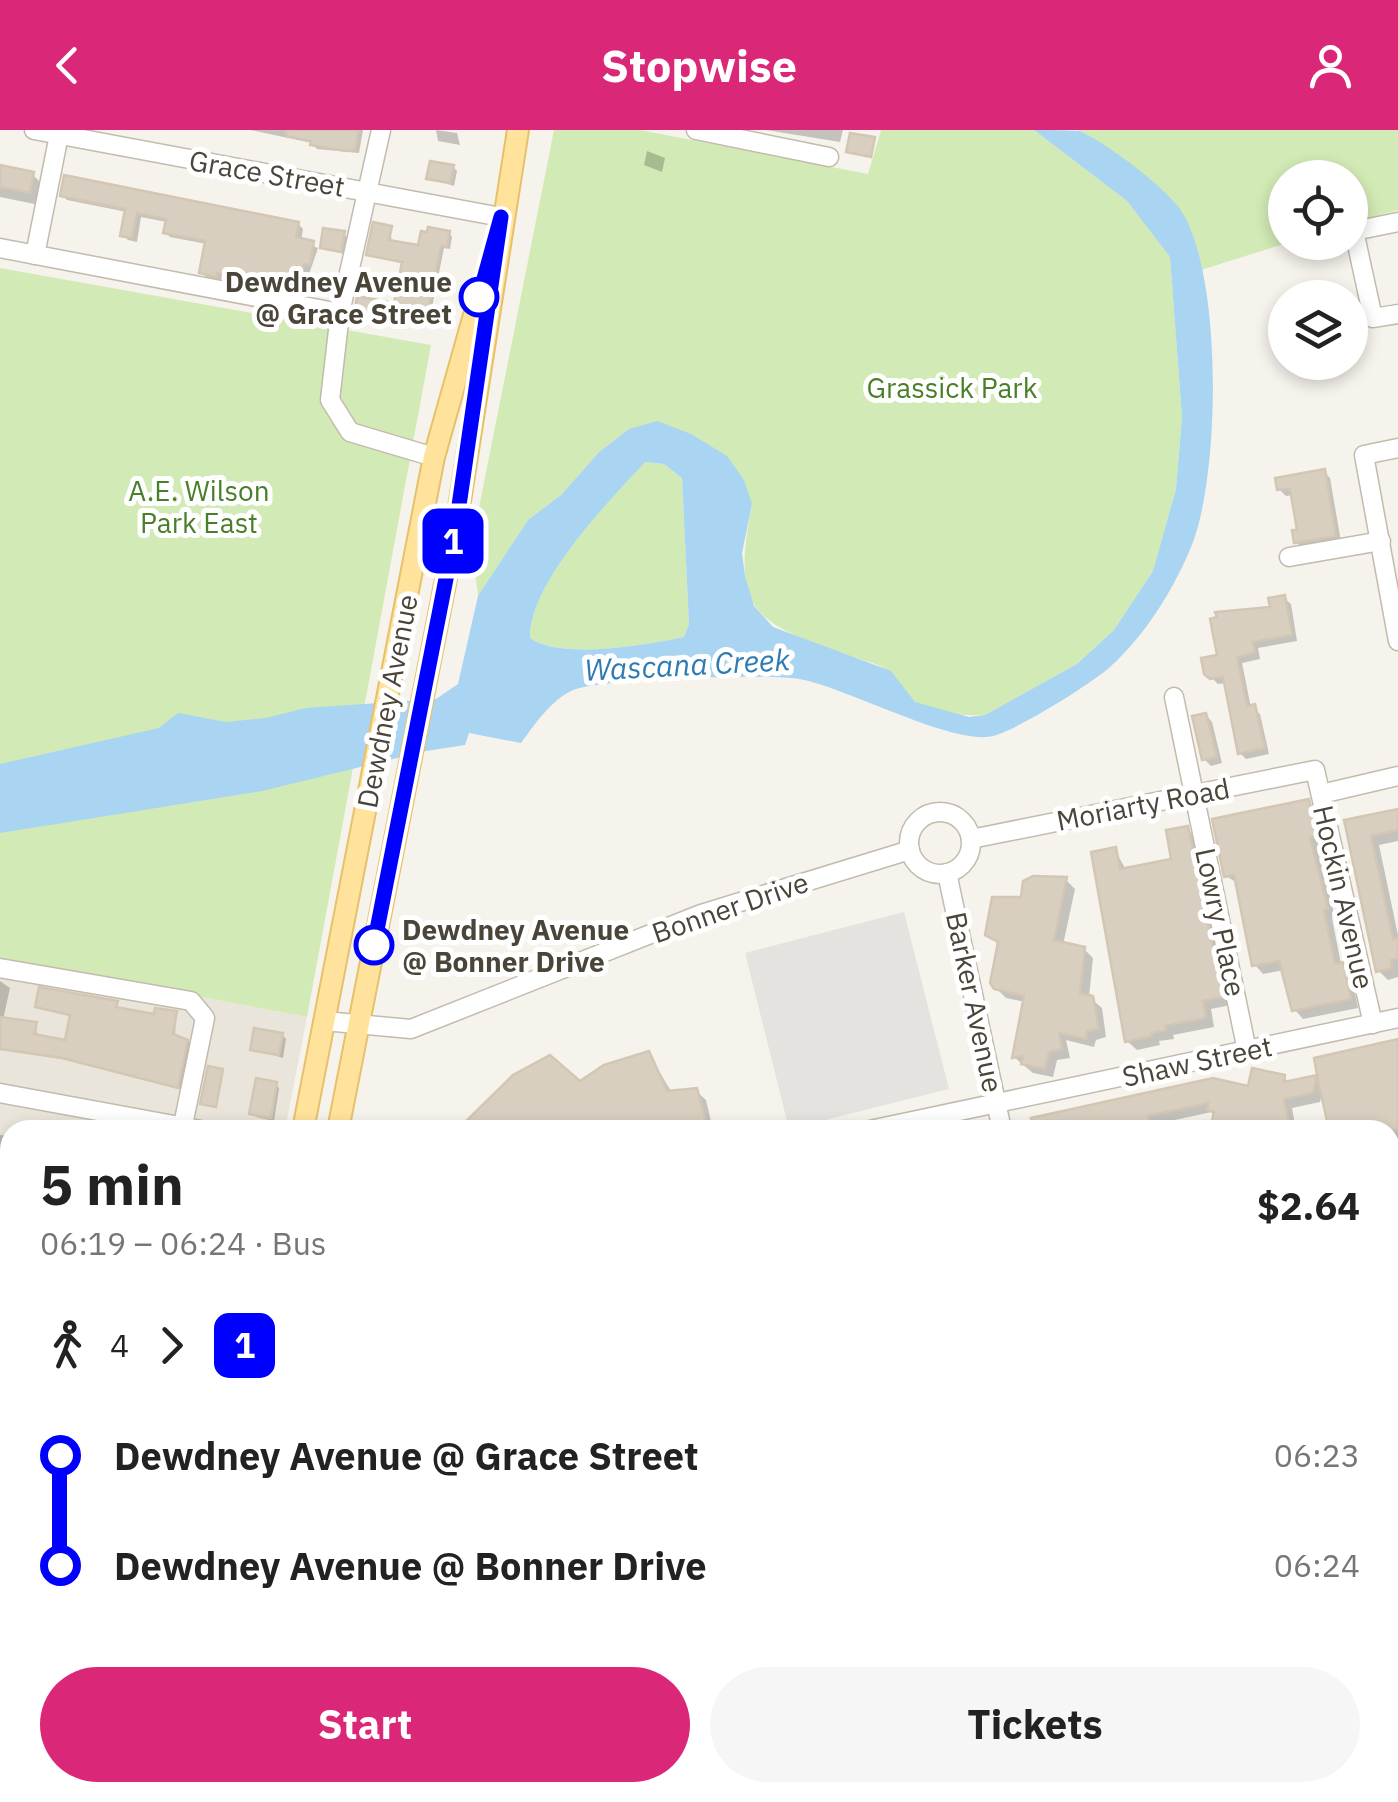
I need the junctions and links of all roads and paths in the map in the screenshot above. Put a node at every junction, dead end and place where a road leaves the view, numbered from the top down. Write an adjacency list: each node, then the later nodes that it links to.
1 (34, 130): 5 (street, Grace Street)
2 (382, 130): 7 (street)
3 (518, 130): 8 (main road, Dewdney Avenue)
4 (696, 130): 6 (street)
5 (70, 134): 7 (street, Grace Street); 11 (street)
6 (829, 156)
7 (369, 192): 8 (street, Grace Street); 12 (street)
8 (501, 217): 15 (main road, Dewdney Avenue); 31 (main road, Dewdney Avenue)
9 (1398, 222): 13 (street)
10 (0, 248): 11 (street)
11 (35, 255): 12 (street)
12 (340, 313): 15 (street)
13 (1398, 314)
14 (1398, 448): 16 (street)
15 (434, 457): 29 (main road, Dewdney Avenue)
16 (1381, 542): 17 (street); 18 (street)
17 (1289, 557)
18 (1398, 642)
19 (1174, 697): 22 (street, Lowry Place)
20 (1315, 770): 22 (street, Moriarty Road); 23 (street, Hockin Avenue)
21 (1398, 776): 23 (street)
22 (1194, 794): 24 (street, Moriarty Road); 32 (street, Lowry Place)
23 (1321, 794): 30 (street, Hockin Avenue)
24 (971, 840): 25 (street); 26 (street)
25 (910, 850): 26 (street); 31 (street, Bonner Drive)
26 (948, 874): 34 (street, Barker Avenue)
27 (0, 968): 36 (street)
28 (1398, 1018): 30 (street, Shaw Street)
29 (324, 1021): 31 (street, Bonner Drive); 37 (main road, Dewdney Avenue)
30 (1373, 1024): 32 (street, Shaw Street)
31 (358, 1028): 38 (main road, Dewdney Avenue)
32 (1247, 1051): 34 (street, Shaw Street)
33 (0, 1093): 35 (street)
34 (996, 1103): 39 (street, Shaw Street); 40 (street, Barker Avenue)
35 (142, 1120)
36 (190, 1120)
37 (304, 1120)
38 (340, 1120)
39 (917, 1120)
40 (1000, 1120)

